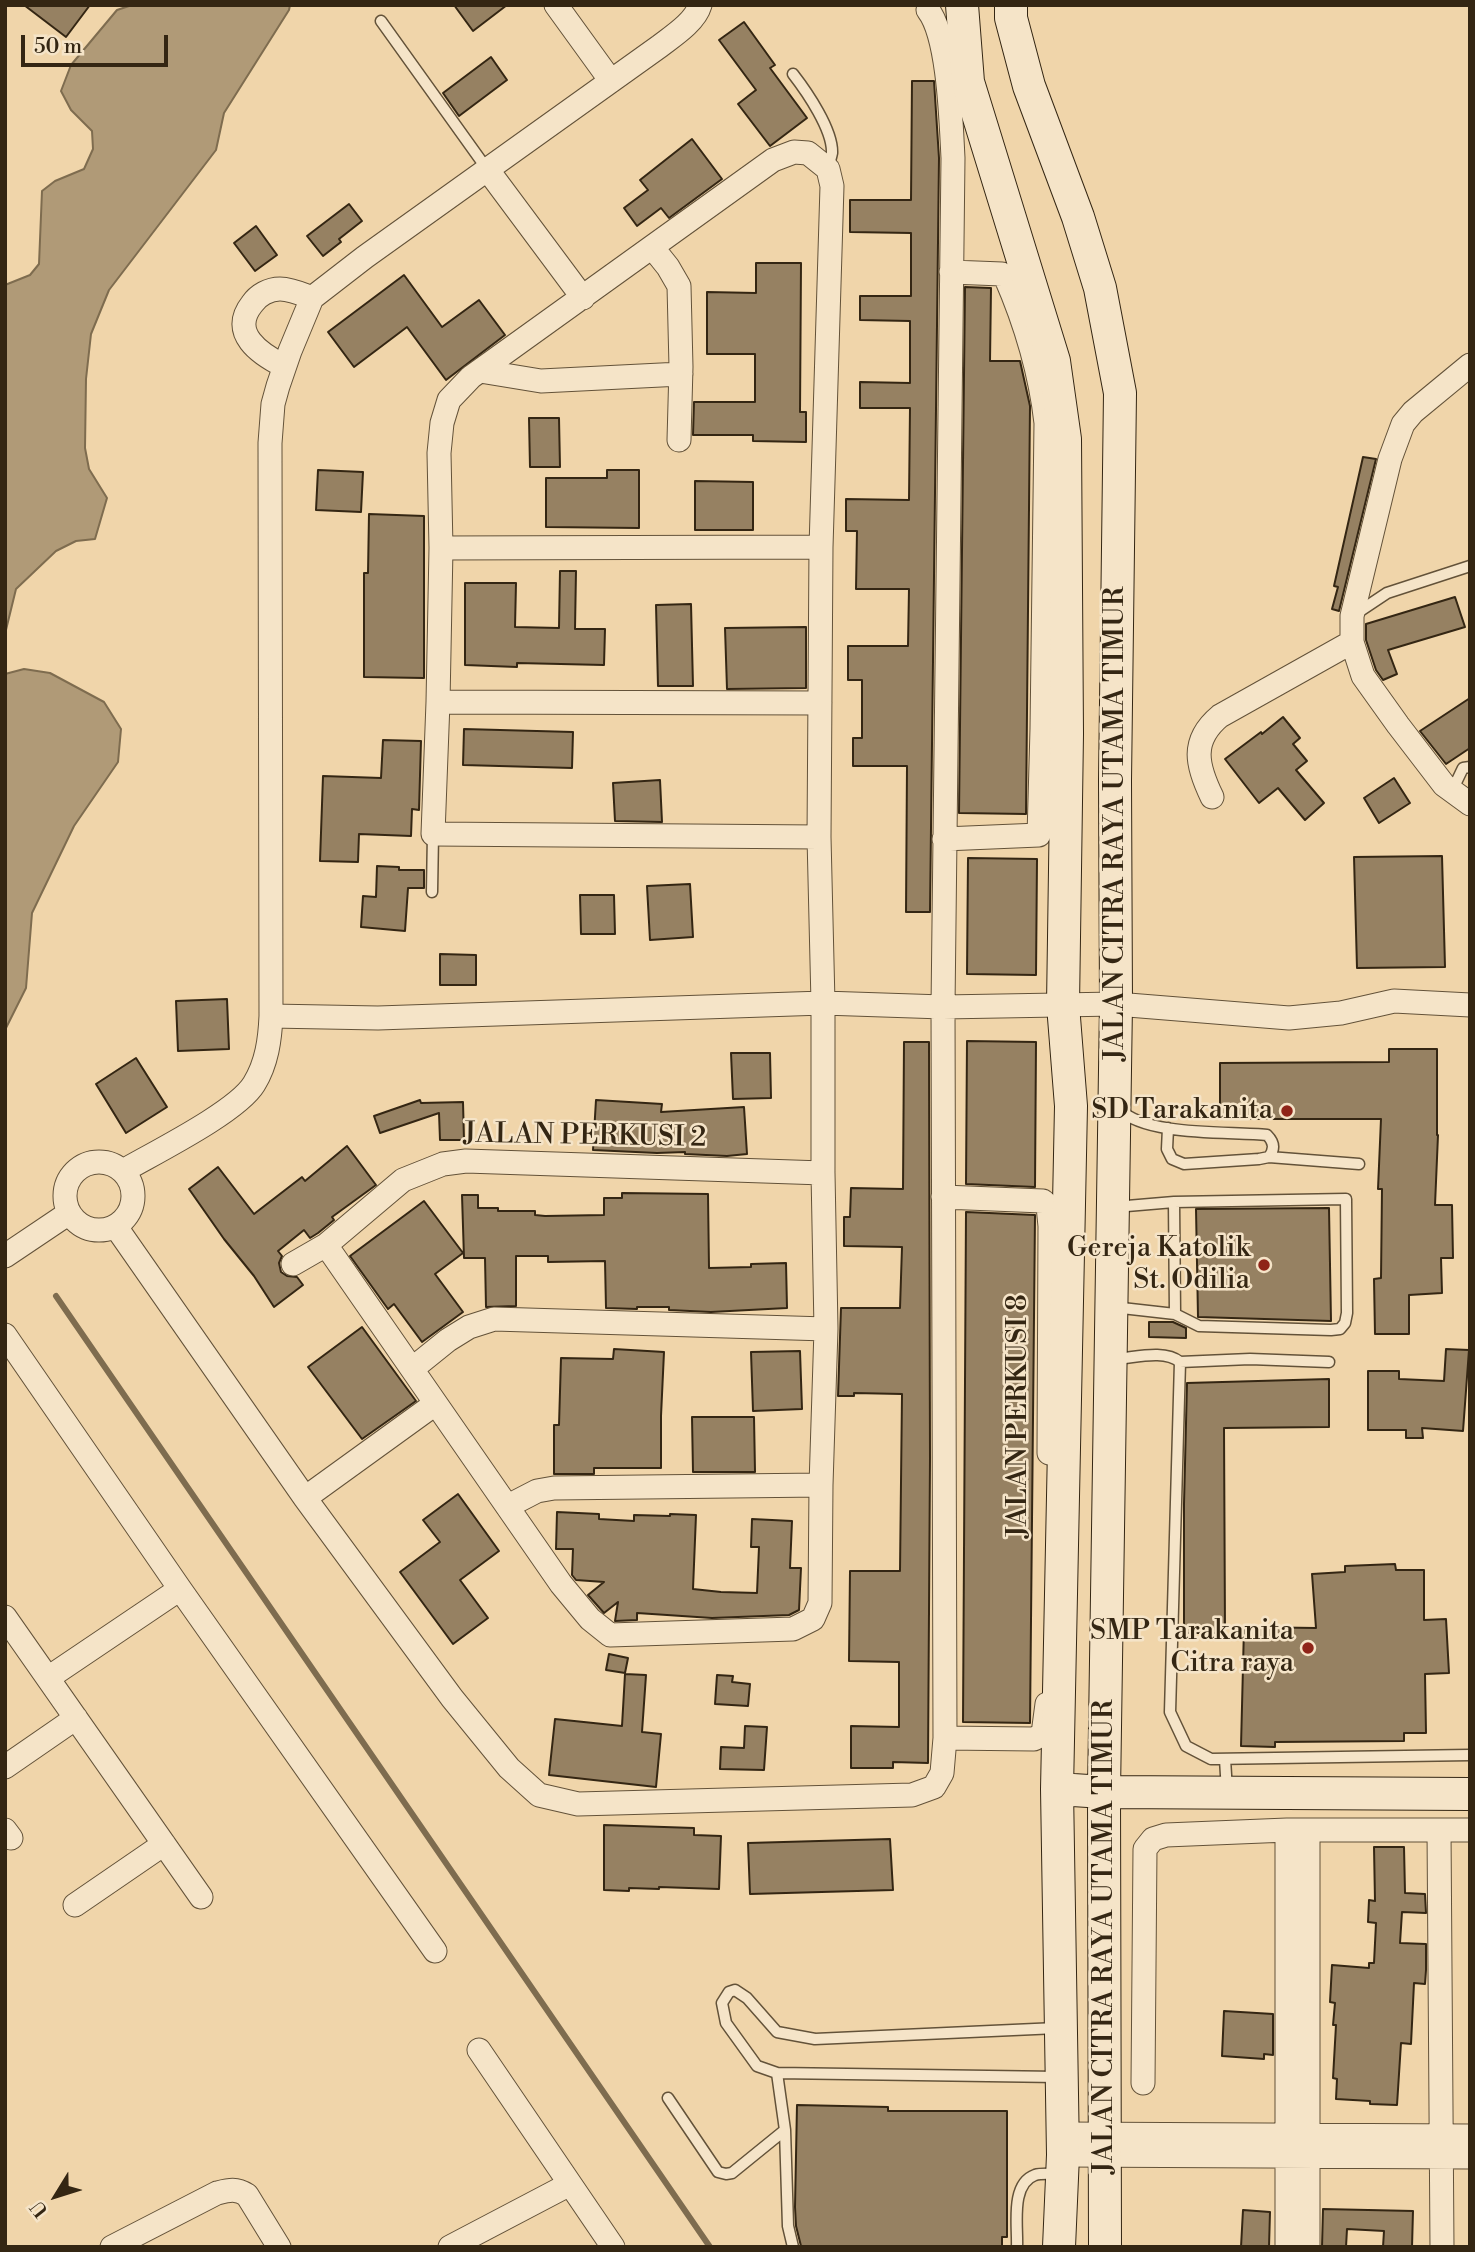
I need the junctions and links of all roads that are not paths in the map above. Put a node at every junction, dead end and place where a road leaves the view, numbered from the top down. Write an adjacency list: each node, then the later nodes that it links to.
1 (555, 5): 8 (street)
2 (700, 5): 8 (street)
3 (962, 5): 36 (main road, JALAN CITRA RAYA UTAMA TIMUR)
4 (1011, 5): 35 (main road, JALAN CITRA RAYA UTAMA TIMUR)
5 (928, 10): 12 (street)
6 (381, 21): 9 (lane)
7 (793, 74): 10 (lane)
8 (611, 81): 9 (street)
9 (486, 169): 13 (street); 14 (street)
10 (828, 169): 11 (street); 20 (street)
11 (652, 247): 14 (street); 18 (street)
12 (951, 272): 32 (street); 32 (street)
13 (312, 298): 16 (street); 16 (street)
14 (583, 298): 17 (street)
15 (1470, 365): 23 (street)
16 (284, 366): 39 (street)
17 (480, 371): 18 (street); 21 (street)
18 (681, 374): 19 (street)
19 (679, 440)
20 (821, 547): 21 (street); 26 (street)
21 (441, 548): 25 (street)
22 (1470, 566): 23 (lane)
23 (1352, 616): 24 (street)
24 (1352, 642): 28 (street); 29 (street)
25 (438, 702): 26 (street); 30 (street)
26 (820, 703): 31 (street)
27 (1470, 767): 29 (lane)
28 (1212, 797)
29 (1461, 798)
30 (433, 834): 31 (street); 33 (lane)
31 (819, 837): 34 (street)
32 (944, 839): 38 (street)
33 (432, 892)
34 (823, 1003): 38 (street); 39 (street); 45 (street)
35 (1116, 1004): 36 (street); 37 (street); 40 (main road, JALAN CITRA RAYA UTAMA TIMUR)
36 (1063, 1005): 38 (street); 58 (main road, JALAN CITRA RAYA UTAMA TIMUR)
37 (1470, 1005)
38 (943, 1007): 46 (street)
39 (271, 1016): 44 (street)
40 (1114, 1104): 41 (lane); 48 (main road, JALAN CITRA RAYA UTAMA TIMUR)
41 (1168, 1128): 42 (lane); 42 (lane)
42 (1269, 1157): 43 (lane)
43 (1359, 1164)
44 (123, 1171): 49 (street); 50 (street)
45 (823, 1173): 51 (street, JALAN PERKUSI 2); 56 (street)
46 (943, 1197): 72 (street); 72 (street, JALAN PERKUSI 8)
47 (1174, 1202): 48 (lane); 55 (lane); 55 (lane)
48 (1112, 1207): 54 (main road, JALAN CITRA RAYA UTAMA TIMUR)
49 (69, 1213): 50 (street); 52 (street)
50 (116, 1227): 65 (street)
51 (326, 1245): 53 (street, JALAN PERKUSI 2); 62 (street)
52 (5, 1256)
53 (293, 1264)
54 (1113, 1307): 55 (lane); 59 (main road, JALAN CITRA RAYA UTAMA TIMUR)
55 (1175, 1314)
56 (826, 1329): 62 (street); 64 (street)
57 (5, 1335): 67 (street)
58 (1065, 1359): 59 (main road); 76 (main road, JALAN CITRA RAYA UTAMA TIMUR)
59 (1110, 1359): 60 (lane); 77 (main road, JALAN CITRA RAYA UTAMA TIMUR)
60 (1180, 1362): 61 (lane); 74 (lane)
61 (1329, 1362)
62 (412, 1369): 63 (street)
63 (435, 1404): 65 (street); 66 (street)
64 (821, 1485): 66 (street); 66 (street)
65 (305, 1498): 72 (street)
66 (508, 1506)
67 (180, 1589): 70 (street); 86 (street)
68 (5, 1617): 69 (street)
69 (13, 1644): 70 (street)
70 (48, 1678): 71 (street)
71 (76, 1718): 75 (street); 83 (street)
72 (945, 1738)
73 (1470, 1755): 74 (lane)
74 (1225, 1759): 78 (lane)
75 (5, 1767)
76 (1057, 1789): 77 (main road); 87 (main road, JALAN CITRA RAYA UTAMA TIMUR)
77 (1104, 1792): 78 (main road); 95 (main road, JALAN CITRA RAYA UTAMA TIMUR)
78 (1227, 1793): 79 (main road)
79 (1470, 1794)
80 (1298, 1830): 81 (street); 91 (street); 96 (street)
81 (1439, 1830): 82 (street); 97 (street)
82 (1470, 1830)
83 (164, 1844): 84 (street); 85 (street)
84 (201, 1897)
85 (75, 1905)
86 (435, 1951)
87 (1062, 2028): 89 (lane); 90 (main road, JALAN CITRA RAYA UTAMA TIMUR)
88 (479, 2050): 100 (street)
89 (777, 2073): 90 (lane); 93 (lane)
90 (1061, 2077): 98 (main road, JALAN CITRA RAYA UTAMA TIMUR)
91 (1143, 2083)
92 (668, 2098): 93 (lane)
93 (785, 2130): 105 (lane)
94 (1470, 2136): 97 (street)
95 (1104, 2144): 96 (street); 98 (street); 108 (main road, JALAN CITRA RAYA UTAMA TIMUR)
96 (1298, 2146): 97 (street); 109 (street); 110 (street)
97 (1441, 2146): 99 (street); 111 (street)
98 (1063, 2154): 106 (lane); 107 (main road, JALAN CITRA RAYA UTAMA TIMUR)
99 (1470, 2157)
100 (570, 2183): 103 (street); 104 (street)
101 (112, 2247): 102 (street)
102 (279, 2247)
103 (450, 2247)
104 (613, 2247)
105 (793, 2247)
106 (1017, 2247)
107 (1059, 2247)
108 (1105, 2247)
109 (1287, 2247)
110 (1308, 2247)
111 (1442, 2247)

